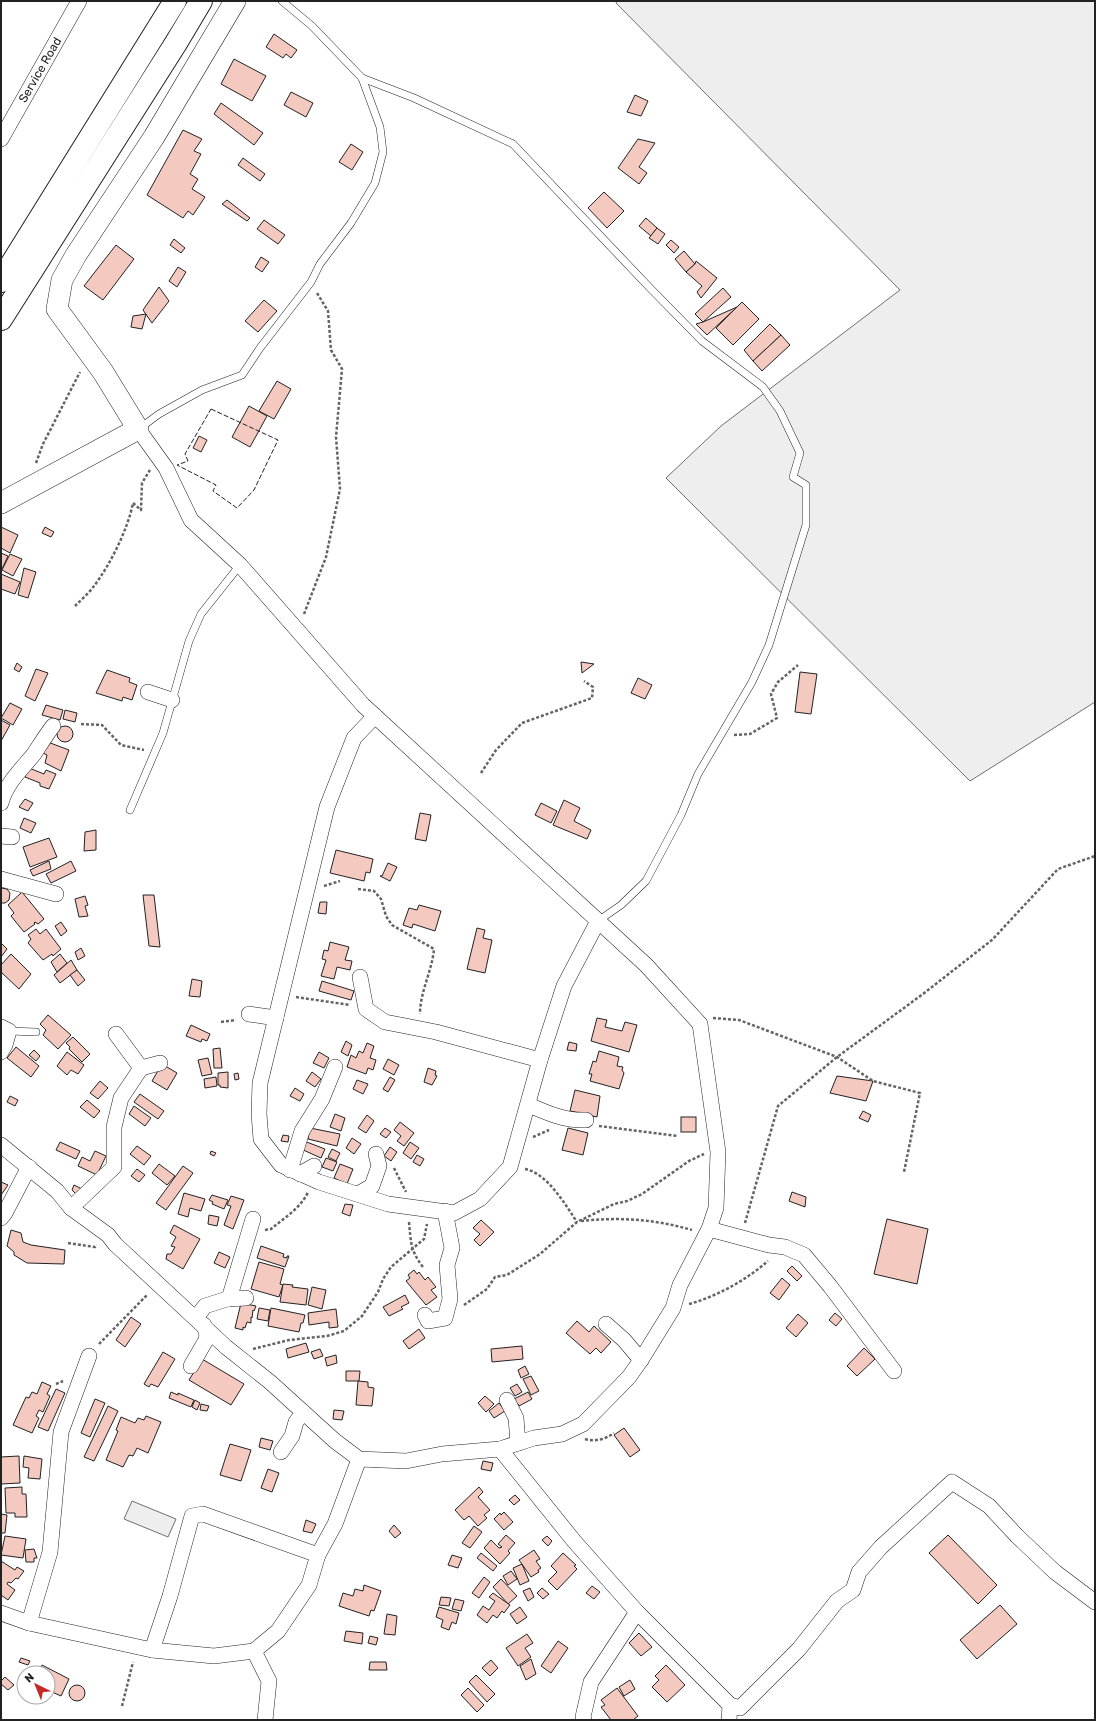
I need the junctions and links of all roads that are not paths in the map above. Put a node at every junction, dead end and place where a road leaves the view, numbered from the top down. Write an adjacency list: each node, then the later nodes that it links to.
1 (79, 1): 7 (street, Service Road)
2 (175, 1): 8 (highway)
3 (201, 1): 9 (highway)
4 (235, 1): 10 (street)
5 (282, 1): 6 (lane)
6 (362, 78): 10 (lane); 21 (lane)
7 (1, 139)
8 (1, 281)
9 (1, 319)
10 (138, 429): 11 (street); 12 (street)
11 (1, 504)
12 (240, 565): 14 (lane); 15 (street)
13 (148, 692): 14 (street)
14 (172, 700): 18 (lane)
15 (375, 716): 21 (street); 24 (street)
16 (53, 726): 17 (street)
17 (1, 803)
18 (130, 810)
19 (1, 879): 20 (street)
20 (56, 894)
21 (598, 921): 29 (street); 44 (street)
22 (360, 977): 29 (street)
23 (249, 1014): 24 (street)
24 (276, 1018): 38 (street)
25 (5, 1029): 26 (lane); 28 (street)
26 (36, 1032)
27 (116, 1034): 32 (street)
28 (1, 1052)
29 (540, 1060): 33 (street)
30 (160, 1063): 32 (street)
31 (335, 1067): 38 (street)
32 (141, 1068): 40 (street)
33 (529, 1105): 34 (street); 41 (street)
34 (577, 1120)
35 (1, 1145): 37 (street)
36 (376, 1154): 39 (street)
37 (30, 1167): 40 (street); 42 (street)
38 (295, 1172): 39 (street)
39 (358, 1194): 41 (street)
40 (71, 1208): 48 (street)
41 (438, 1211): 47 (street)
42 (1, 1218)
43 (251, 1225): 46 (street)
44 (706, 1233): 51 (street); 53 (street)
45 (246, 1298): 46 (street)
46 (229, 1299): 48 (street)
47 (425, 1315)
48 (200, 1322): 52 (street); 55 (street)
49 (606, 1324): 51 (street)
50 (89, 1356): 64 (street)
51 (641, 1360): 56 (street)
52 (191, 1366)
53 (894, 1371)
54 (507, 1400): 56 (street)
55 (303, 1412): 58 (street); 59 (street)
56 (518, 1443): 57 (street)
57 (500, 1449): 59 (street); 62 (street)
58 (281, 1452)
59 (359, 1459): 60 (street)
60 (318, 1555): 65 (street); 66 (street)
61 (1095, 1602): 67 (street)
62 (636, 1612): 67 (street); 69 (street)
63 (1, 1613): 64 (street)
64 (29, 1623): 65 (street)
65 (152, 1650): 66 (street)
66 (254, 1651): 68 (street)
67 (730, 1713)
68 (266, 1720)
69 (584, 1720)

